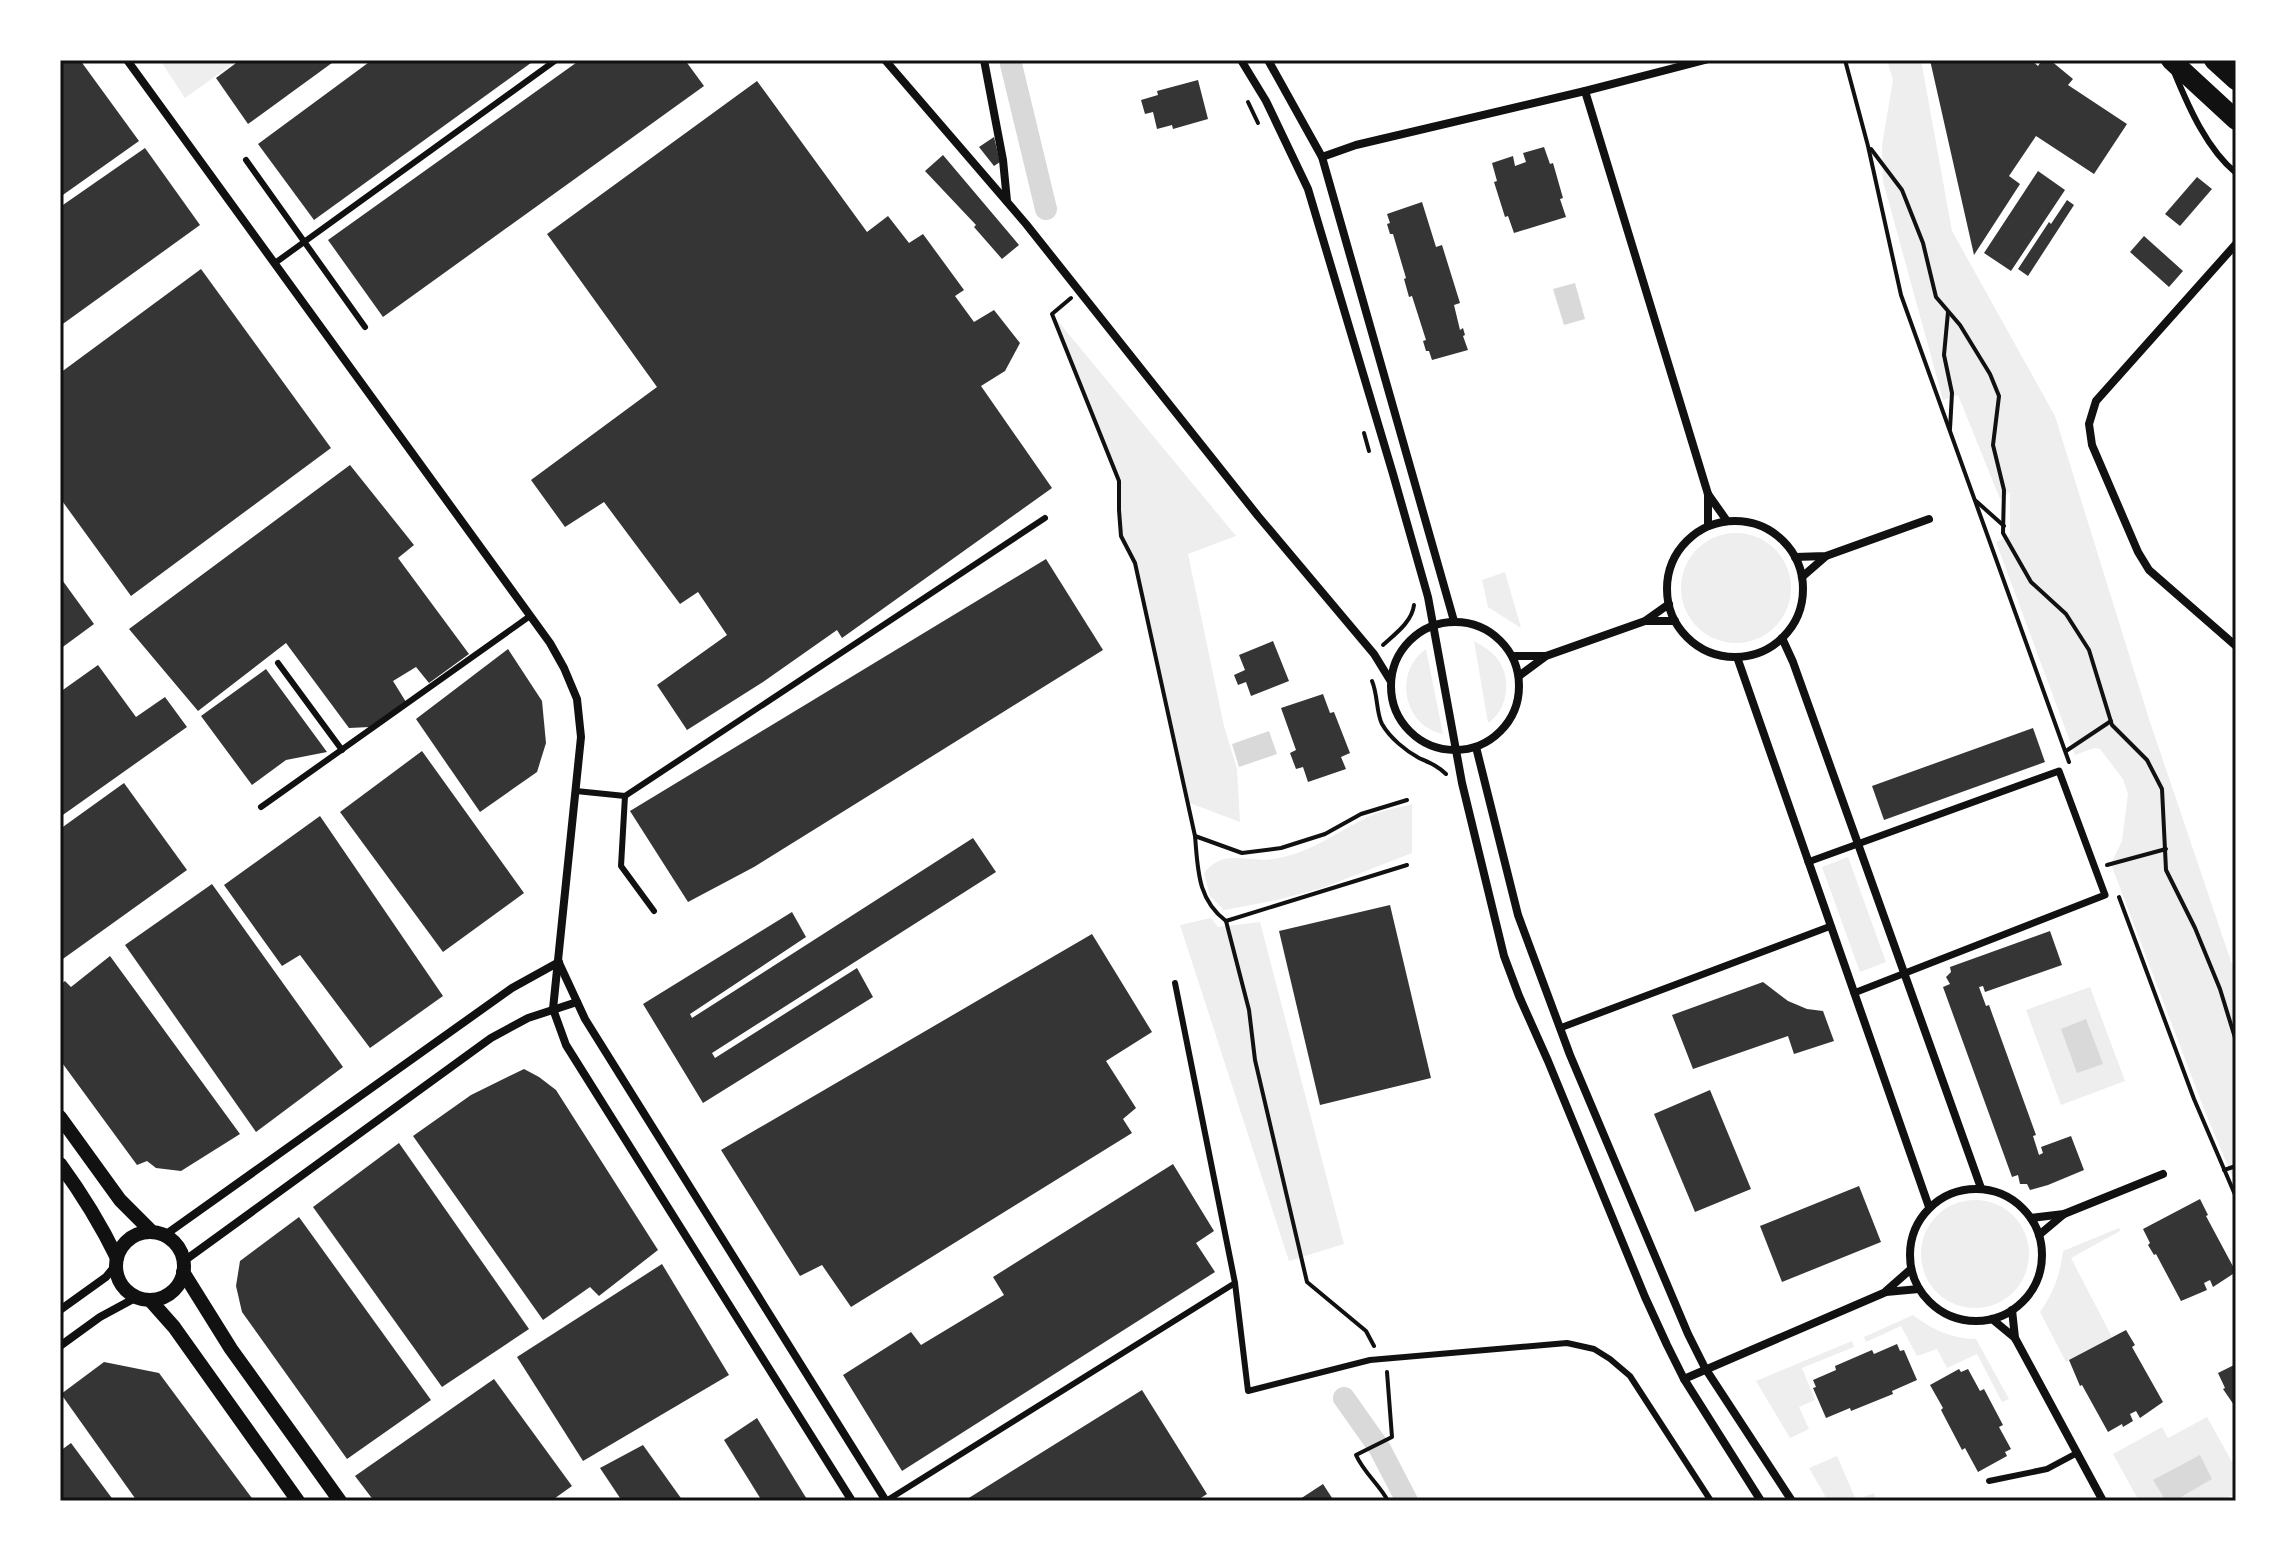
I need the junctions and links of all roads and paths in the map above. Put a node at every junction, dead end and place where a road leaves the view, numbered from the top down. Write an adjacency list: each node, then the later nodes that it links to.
1 (127, 60): 21 (street)
2 (556, 60): 19 (lane)
3 (885, 60): 18 (street)
4 (984, 60): 18 (street)
5 (1241, 60): 41 (street)
6 (1268, 60): 15 (street)
7 (1705, 60): 12 (street)
8 (1845, 60): 14 (path)
9 (2170, 60): 13 (main road); 17 (lane)
10 (2214, 60): 11 (main road)
11 (2236, 80)
12 (1585, 91): 15 (street); 26 (street)
13 (2236, 120)
14 (1868, 146): 23 (path); 25 (path)
15 (1322, 157): 38 (street)
16 (246, 160): 19 (lane)
17 (2236, 173)
18 (1008, 203): 22 (street)
19 (304, 242): 21 (lane); 24 (lane)
20 (2236, 244): 43 (street)
21 (275, 263): 37 (street)
22 (1079, 292): 44 (street); 62 (path)
23 (1948, 312): 25 (path); 32 (path)
24 (365, 327)
25 (1950, 431): 27 (path)
26 (1708, 494): 30 (street); 31 (street)
27 (1973, 498): 32 (path); 56 (path)
28 (1045, 518): 59 (lane)
29 (1929, 519): 33 (street)
30 (1727, 521): 31 (street); 34 (street)
31 (1708, 526): 36 (street)
32 (2004, 526): 52 (path)
33 (1826, 556): 34 (street); 35 (street)
34 (1795, 557): 35 (street)
35 (1802, 577): 42 (street)
36 (1669, 604): 39 (street); 40 (street)
37 (530, 616): 54 (lane); 58 (street)
38 (1454, 621): 41 (street); 45 (street)
39 (1645, 621): 40 (street); 46 (street)
40 (1675, 621): 47 (street)
41 (1432, 626): 48 (street); 55 (street)
42 (1782, 638): 47 (street); 63 (street)
43 (2236, 646)
44 (1374, 654): 48 (street); 51 (street)
45 (1513, 656): 46 (street); 50 (street)
46 (1546, 656): 50 (street)
47 (1737, 657): 65 (street)
48 (1395, 660): 51 (street)
49 (278, 663): 54 (lane)
50 (1519, 676): 53 (street)
51 (1390, 680): 55 (street)
52 (2111, 721): 56 (path); 64 (path)
53 (1476, 747): 55 (street); 78 (street)
54 (342, 750): 61 (lane)
55 (1455, 751): 106 (street)
56 (2066, 751): 57 (path)
57 (2071, 765)
58 (576, 791): 59 (lane); 72 (street)
59 (625, 796): 69 (lane)
60 (1407, 800): 62 (path)
61 (261, 807)
62 (1195, 836): 70 (path)
63 (1858, 844): 65 (street); 73 (street); 73 (street)
64 (2166, 849): 67 (path); 79 (path)
65 (1808, 862): 71 (street)
66 (1407, 865): 70 (path)
67 (2107, 865)
68 (2118, 894): 83 (path)
69 (654, 911)
70 (1226, 921): 104 (path)
71 (1831, 926): 75 (street); 78 (street)
72 (559, 962): 76 (street); 77 (street); 90 (street)
73 (1905, 973): 75 (street); 85 (street)
74 (1175, 983): 95 (lane)
75 (1854, 993): 87 (street)
76 (577, 1002): 77 (street); 113 (street)
77 (553, 1009): 93 (street); 112 (street)
78 (1560, 1028): 105 (street)
79 (2236, 1041)
80 (60, 1117): 90 (street)
81 (60, 1164): 92 (street)
82 (2236, 1166): 83 (path)
83 (2224, 1170): 86 (path)
84 (2163, 1174): 88 (street)
85 (1981, 1188): 87 (street); 89 (street)
86 (2236, 1197)
87 (1929, 1207): 94 (street)
88 (2064, 1214): 89 (street); 91 (street)
89 (2031, 1218): 91 (street)
90 (159, 1234): 92 (street); 93 (street)
91 (2039, 1235): 100 (street)
92 (116, 1262): 98 (street); 99 (street)
93 (184, 1266): 98 (street); 111 (street)
94 (1911, 1269): 96 (street); 97 (street)
95 (1235, 1283): 104 (lane); 113 (lane)
96 (1919, 1289): 97 (street); 101 (street)
97 (1886, 1292): 105 (street)
98 (143, 1299): 103 (street); 110 (street)
99 (60, 1310)
100 (2012, 1310): 101 (street); 102 (street)
101 (1992, 1319): 102 (street)
102 (2015, 1338): 107 (street)
103 (60, 1346)
104 (1381, 1359): 114 (path); 115 (lane)
105 (1705, 1368): 106 (street); 117 (street)
106 (1684, 1379): 109 (street)
107 (2077, 1453): 108 (lane); 118 (street)
108 (1989, 1481)
109 (1759, 1498): 116 (lane)
110 (298, 1501)
111 (340, 1501)
112 (852, 1501)
113 (886, 1501)
114 (1388, 1501)
115 (1711, 1501)
116 (1747, 1501)
117 (1792, 1501)
118 (2103, 1501)

